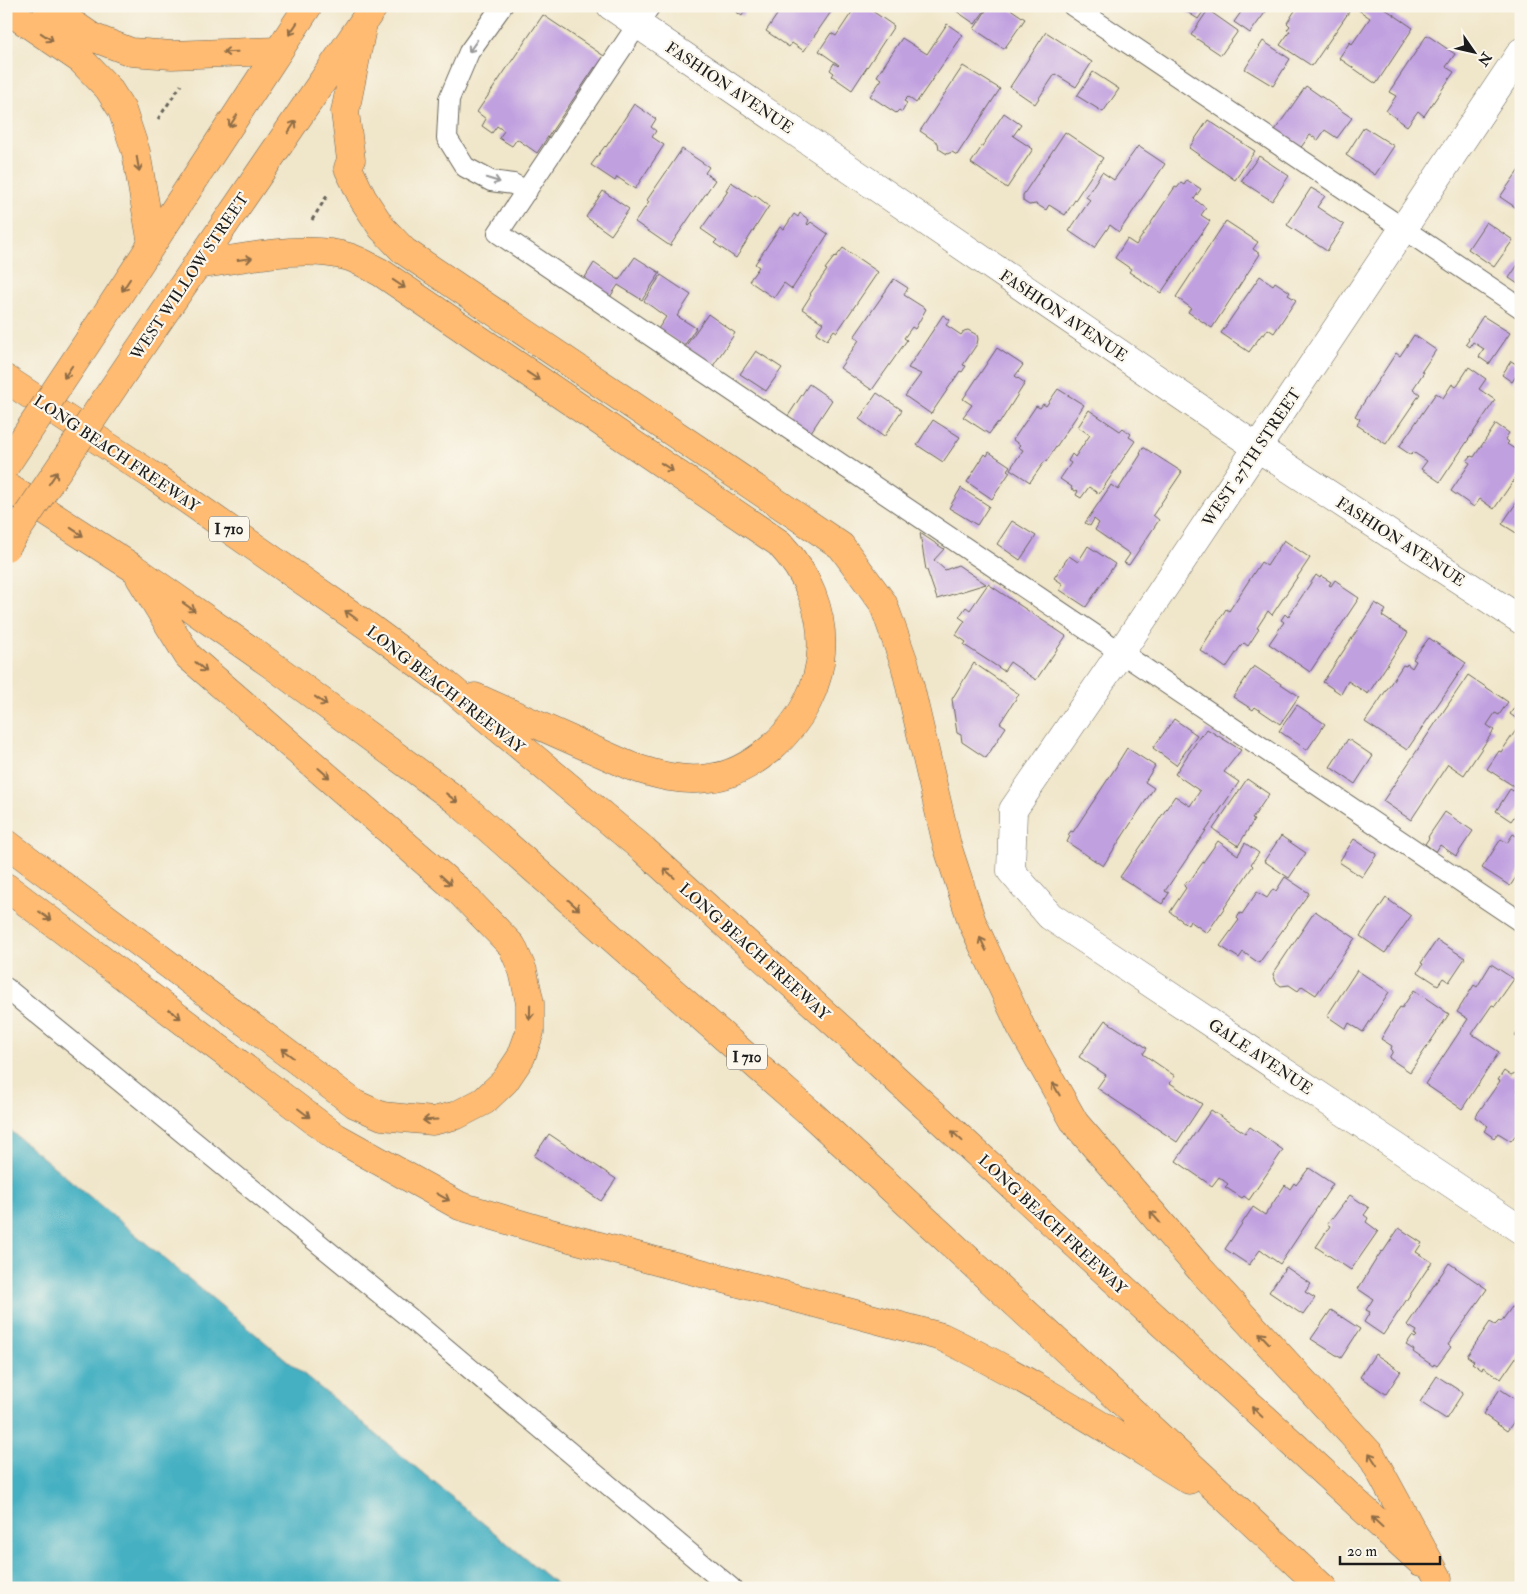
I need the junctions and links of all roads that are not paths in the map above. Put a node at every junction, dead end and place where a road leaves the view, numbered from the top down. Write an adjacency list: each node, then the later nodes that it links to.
1 (46, 6): 9 (main road, one-way to 1)
2 (308, 6): 9 (main road, one-way to 9)
3 (502, 6): 11 (lane, one-way to 11)
4 (611, 6): 8 (street, FASHION AVENUE)
5 (1073, 6): 12 (lane)
6 (6, 9): 13 (main road, one-way to 13)
7 (368, 15): 14 (main road, WEST WILLOW STREET, one-way to 7); 32 (main road, one-way to 7)
8 (644, 15): 11 (lane); 17 (street, FASHION AVENUE)
9 (278, 51): 13 (main road, one-way to 13)
10 (1521, 52): 12 (street, WEST 27TH STREET)
11 (527, 191): 23 (lane)
12 (1403, 229): 15 (lane); 17 (street, WEST 27TH STREET)
13 (152, 244): 18 (main road, one-way to 18, bridge)
14 (196, 265): 20 (main road, WEST WILLOW STREET, one-way to 14, bridge); 24 (main road, one-way to 24)
15 (1521, 308)
16 (6, 379): 24 (main road, LONG BEACH FREEWAY / I 710, one-way to 16)
17 (1258, 448): 22 (street, FASHION AVENUE); 23 (street, WEST 27TH STREET)
18 (6, 465)
19 (6, 486): 21 (main road, I 710, one-way to 21)
20 (6, 547)
21 (135, 569): 25 (main road, one-way to 25); 31 (main road, I 710, one-way to 31)
22 (1521, 620)
23 (1121, 652): 26 (street, WEST 27TH STREET); 28 (lane)
24 (447, 685): 32 (main road, LONG BEACH FREEWAY / I 710, one-way to 24)
25 (6, 843)
26 (1011, 871): 30 (street, GALE AVENUE)
27 (6, 887): 31 (main road, one-way to 31)
28 (1521, 922)
29 (6, 988): 33 (lane)
30 (1521, 1230)
31 (1242, 1513): 34 (main road, I 710)
32 (1444, 1583)
33 (731, 1588)
34 (1323, 1588)

